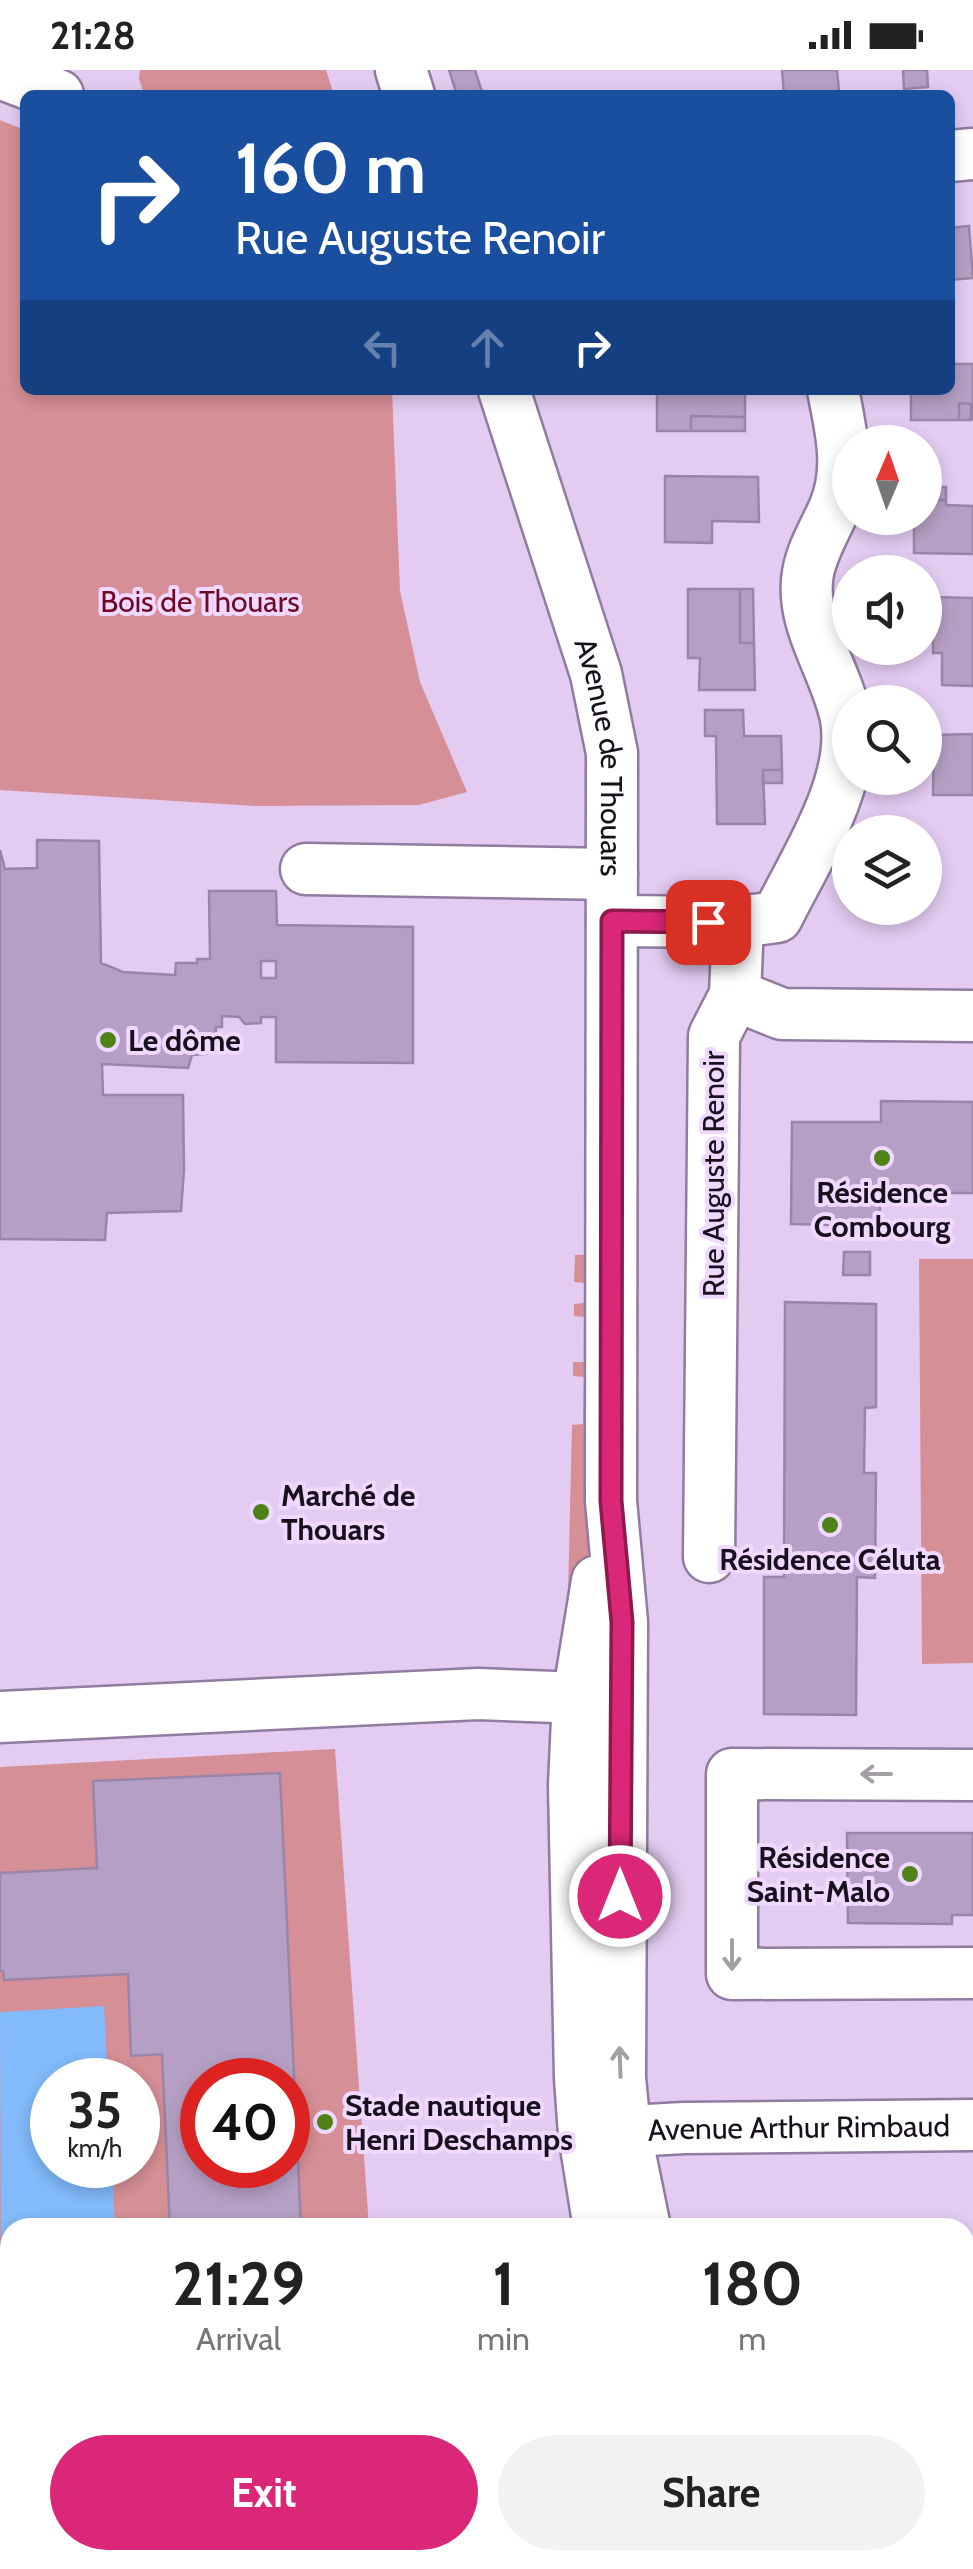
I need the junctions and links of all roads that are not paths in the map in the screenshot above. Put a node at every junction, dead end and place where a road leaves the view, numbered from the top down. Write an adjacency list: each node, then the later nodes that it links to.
1 (0, 72): 2 (street)
2 (45, 90)
3 (506, 395): 6 (street, Avenue de Thouars)
4 (835, 395): 7 (street)
5 (306, 869): 6 (street)
6 (612, 897): 7 (street); 11 (street, Avenue de Thouars)
7 (738, 922): 8 (street, Rue Auguste Renoir)
8 (735, 995): 9 (street); 10 (street, Rue Auguste Renoir)
9 (973, 1016)
10 (710, 1557)
11 (600, 1699): 12 (street); 16 (street, Avenue de Thouars)
12 (0, 1718)
13 (973, 1774): 14 (street, one-way to 14)
14 (973, 1973)
15 (973, 2126): 16 (street, Avenue Arthur Rimbaud)
16 (604, 2132): 17 (street, Avenue de Thouars); 18 (street, Avenue de Thouars)
17 (600, 2218)
18 (641, 2218)

